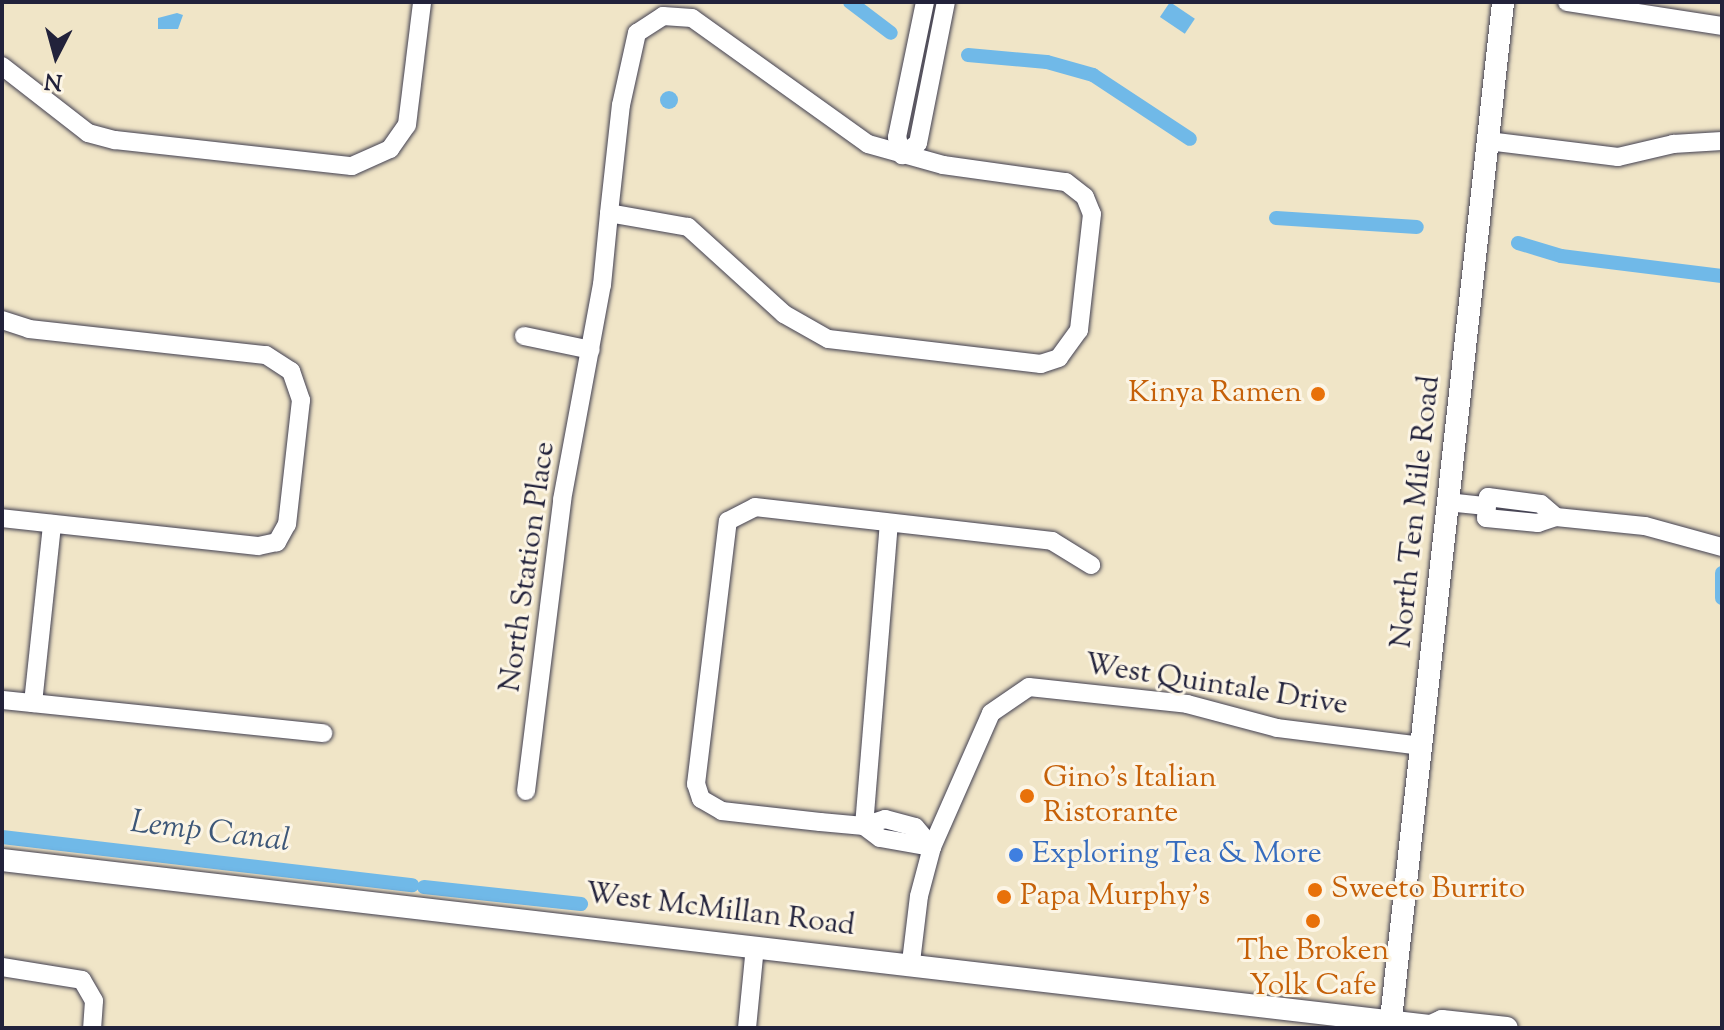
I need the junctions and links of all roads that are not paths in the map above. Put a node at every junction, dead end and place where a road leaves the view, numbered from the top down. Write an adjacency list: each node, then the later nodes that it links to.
1 (422, 2): 7 (street)
2 (925, 2): 10 (street)
3 (946, 2): 10 (street)
4 (1503, 2): 8 (main road, North Ten Mile Road)
5 (1567, 2): 6 (street)
6 (1722, 26)
7 (2, 66)
8 (1488, 141): 9 (street); 15 (main road, North Ten Mile Road)
9 (1722, 141)
10 (902, 155): 11 (street, North Station Place); 11 (street)
11 (609, 213): 14 (street, North Station Place)
12 (2, 320): 18 (street)
13 (524, 336): 14 (street)
14 (591, 350): 25 (street, North Station Place)
15 (1447, 502): 19 (street); 24 (main road, North Ten Mile Road)
16 (2, 518): 18 (street)
17 (889, 523): 20 (street); 26 (street); 26 (street)
18 (52, 524): 22 (street)
19 (1722, 547)
20 (1091, 565)
21 (2, 700): 22 (street)
22 (33, 703): 23 (street)
23 (323, 733)
24 (1421, 746): 27 (street, West Quintale Drive); 32 (main road, North Ten Mile Road)
25 (526, 791)
26 (864, 826): 27 (street)
27 (932, 847): 30 (street)
28 (2, 860): 29 (main road, West McMillan Road)
29 (755, 946): 30 (main road, West McMillan Road); 35 (street)
30 (911, 962): 32 (main road, West McMillan Road)
31 (2, 967): 34 (street)
32 (1390, 1024): 33 (main road, West McMillan Road)
33 (1432, 1027): 36 (main road, West McMillan Road)
34 (92, 1028)
35 (747, 1028)
36 (1507, 1028)

